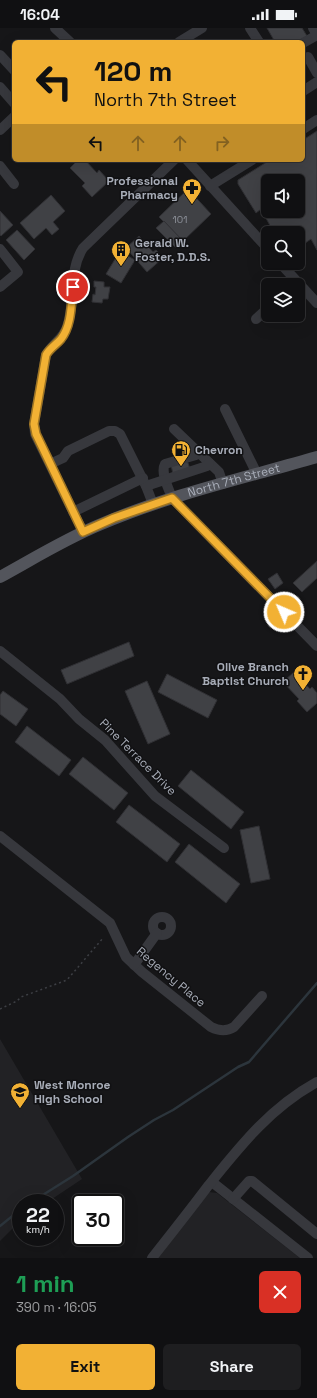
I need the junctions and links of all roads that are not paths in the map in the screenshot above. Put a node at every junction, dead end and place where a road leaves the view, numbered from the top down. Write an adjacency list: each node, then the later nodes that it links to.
1 (55, 28): 5 (street)
2 (202, 28): 6 (street)
3 (250, 28): 7 (street)
4 (313, 28): 8 (street)
5 (68, 40)
6 (183, 40)
7 (258, 40)
8 (305, 42)
9 (0, 55): 11 (street)
10 (305, 59): 12 (street)
11 (12, 68)
12 (317, 73)
13 (317, 82): 15 (street)
14 (0, 87): 16 (street)
15 (305, 90)
16 (12, 101)
17 (12, 119): 20 (street)
18 (317, 120): 19 (street)
19 (305, 128)
20 (0, 130)
21 (172, 162): 41 (street)
22 (189, 162): 26 (street)
23 (249, 162): 26 (street)
24 (0, 166): 25 (street)
25 (14, 184)
26 (210, 186): 27 (street)
27 (261, 241)
28 (0, 249): 31 (street)
29 (286, 270): 30 (street)
30 (292, 278)
31 (0, 287)
32 (305, 292): 33 (street)
33 (317, 303)
34 (261, 314): 35 (street)
35 (256, 319)
36 (226, 409): 42 (street)
37 (174, 429): 38 (street)
38 (198, 452): 40 (street); 43 (street)
39 (317, 457): 42 (main road, North 7th Street)
40 (209, 463): 43 (street); 45 (street)
41 (50, 464): 44 (street); 48 (street)
42 (257, 474): 45 (main road, North 7th Street)
43 (166, 480): 44 (street); 46 (street)
44 (144, 482): 47 (street); 48 (street)
45 (223, 484): 46 (main road, North 7th Street)
46 (172, 498): 47 (main road, North 7th Street); 51 (street)
47 (153, 504): 49 (main road, North 7th Street)
48 (73, 512): 49 (street)
49 (83, 532): 50 (main road, North 7th Street)
50 (0, 577)
51 (317, 646)
52 (2, 657): 54 (street, Pine Terrace Drive)
53 (0, 836): 56 (street, Regency Place)
54 (224, 848)
55 (158, 934): 56 (street)
56 (134, 965): 57 (street, Regency Place)
57 (262, 996)
58 (317, 1082): 59 (street)
59 (212, 1182): 60 (street); 62 (street)
60 (233, 1199): 61 (street); 63 (street)
61 (317, 1234)
62 (152, 1258)
63 (308, 1258)

